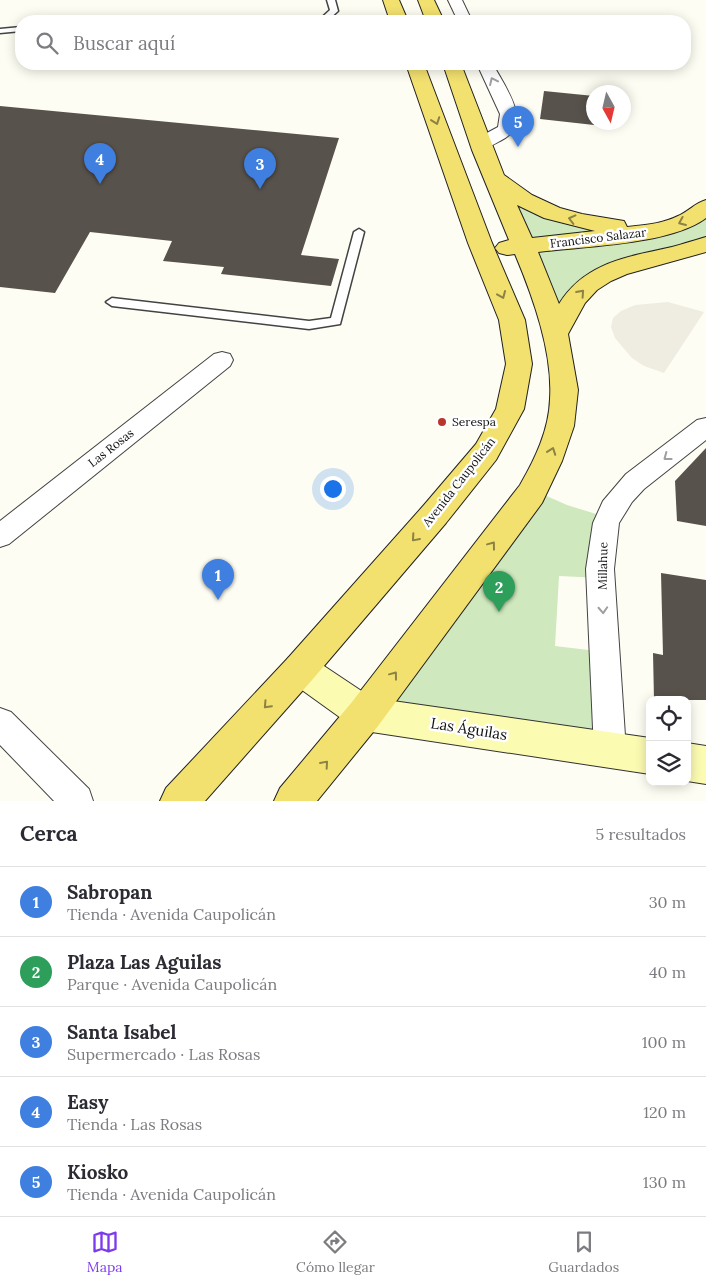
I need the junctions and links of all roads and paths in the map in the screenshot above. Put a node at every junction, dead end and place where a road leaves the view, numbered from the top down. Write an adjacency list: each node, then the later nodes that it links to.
1 (331, 0): 5 (lane)
2 (392, 0): 8 (main road)
3 (426, 0): 9 (main road)
4 (454, 0): 10 (street)
5 (334, 11): 6 (lane); 7 (lane)
6 (329, 15)
7 (336, 15)
8 (397, 15)
9 (432, 15)
10 (462, 15)
11 (15, 30): 12 (lane)
12 (0, 31)
13 (416, 70): 23 (main road, Avenida Caupolicán, one-way to 23)
14 (454, 70): 16 (main road)
15 (488, 70): 16 (street, one-way to 15)
16 (480, 144): 17 (main road)
17 (494, 178): 19 (main road, one-way to 17); 22 (main road)
18 (706, 207): 19 (main road, Francisco Salazar, one-way to 19)
19 (655, 231): 22 (main road, Francisco Salazar)
20 (359, 232): 24 (lane)
21 (706, 244): 25 (main road, one-way to 21)
22 (523, 246): 23 (main road, Francisco Salazar); 25 (main road)
23 (483, 250): 29 (main road, Avenida Caupolicán, one-way to 29)
24 (112, 302)
25 (555, 334): 30 (main road, one-way to 25)
26 (222, 360): 28 (street, Las Rosas)
27 (706, 427): 32 (street, Millahue, one-way to 32)
28 (0, 536)
29 (300, 669): 30 (main road, Las Águilas); 37 (main road, Avenida Caupolicán, one-way to 37)
30 (365, 714): 32 (main road, Las Águilas); 38 (main road, one-way to 30)
31 (0, 723): 36 (street)
32 (610, 751): 33 (main road, Las Águilas)
33 (646, 756)
34 (691, 763): 35 (main road)
35 (706, 765)
36 (77, 801)
37 (180, 801)
38 (293, 801)

